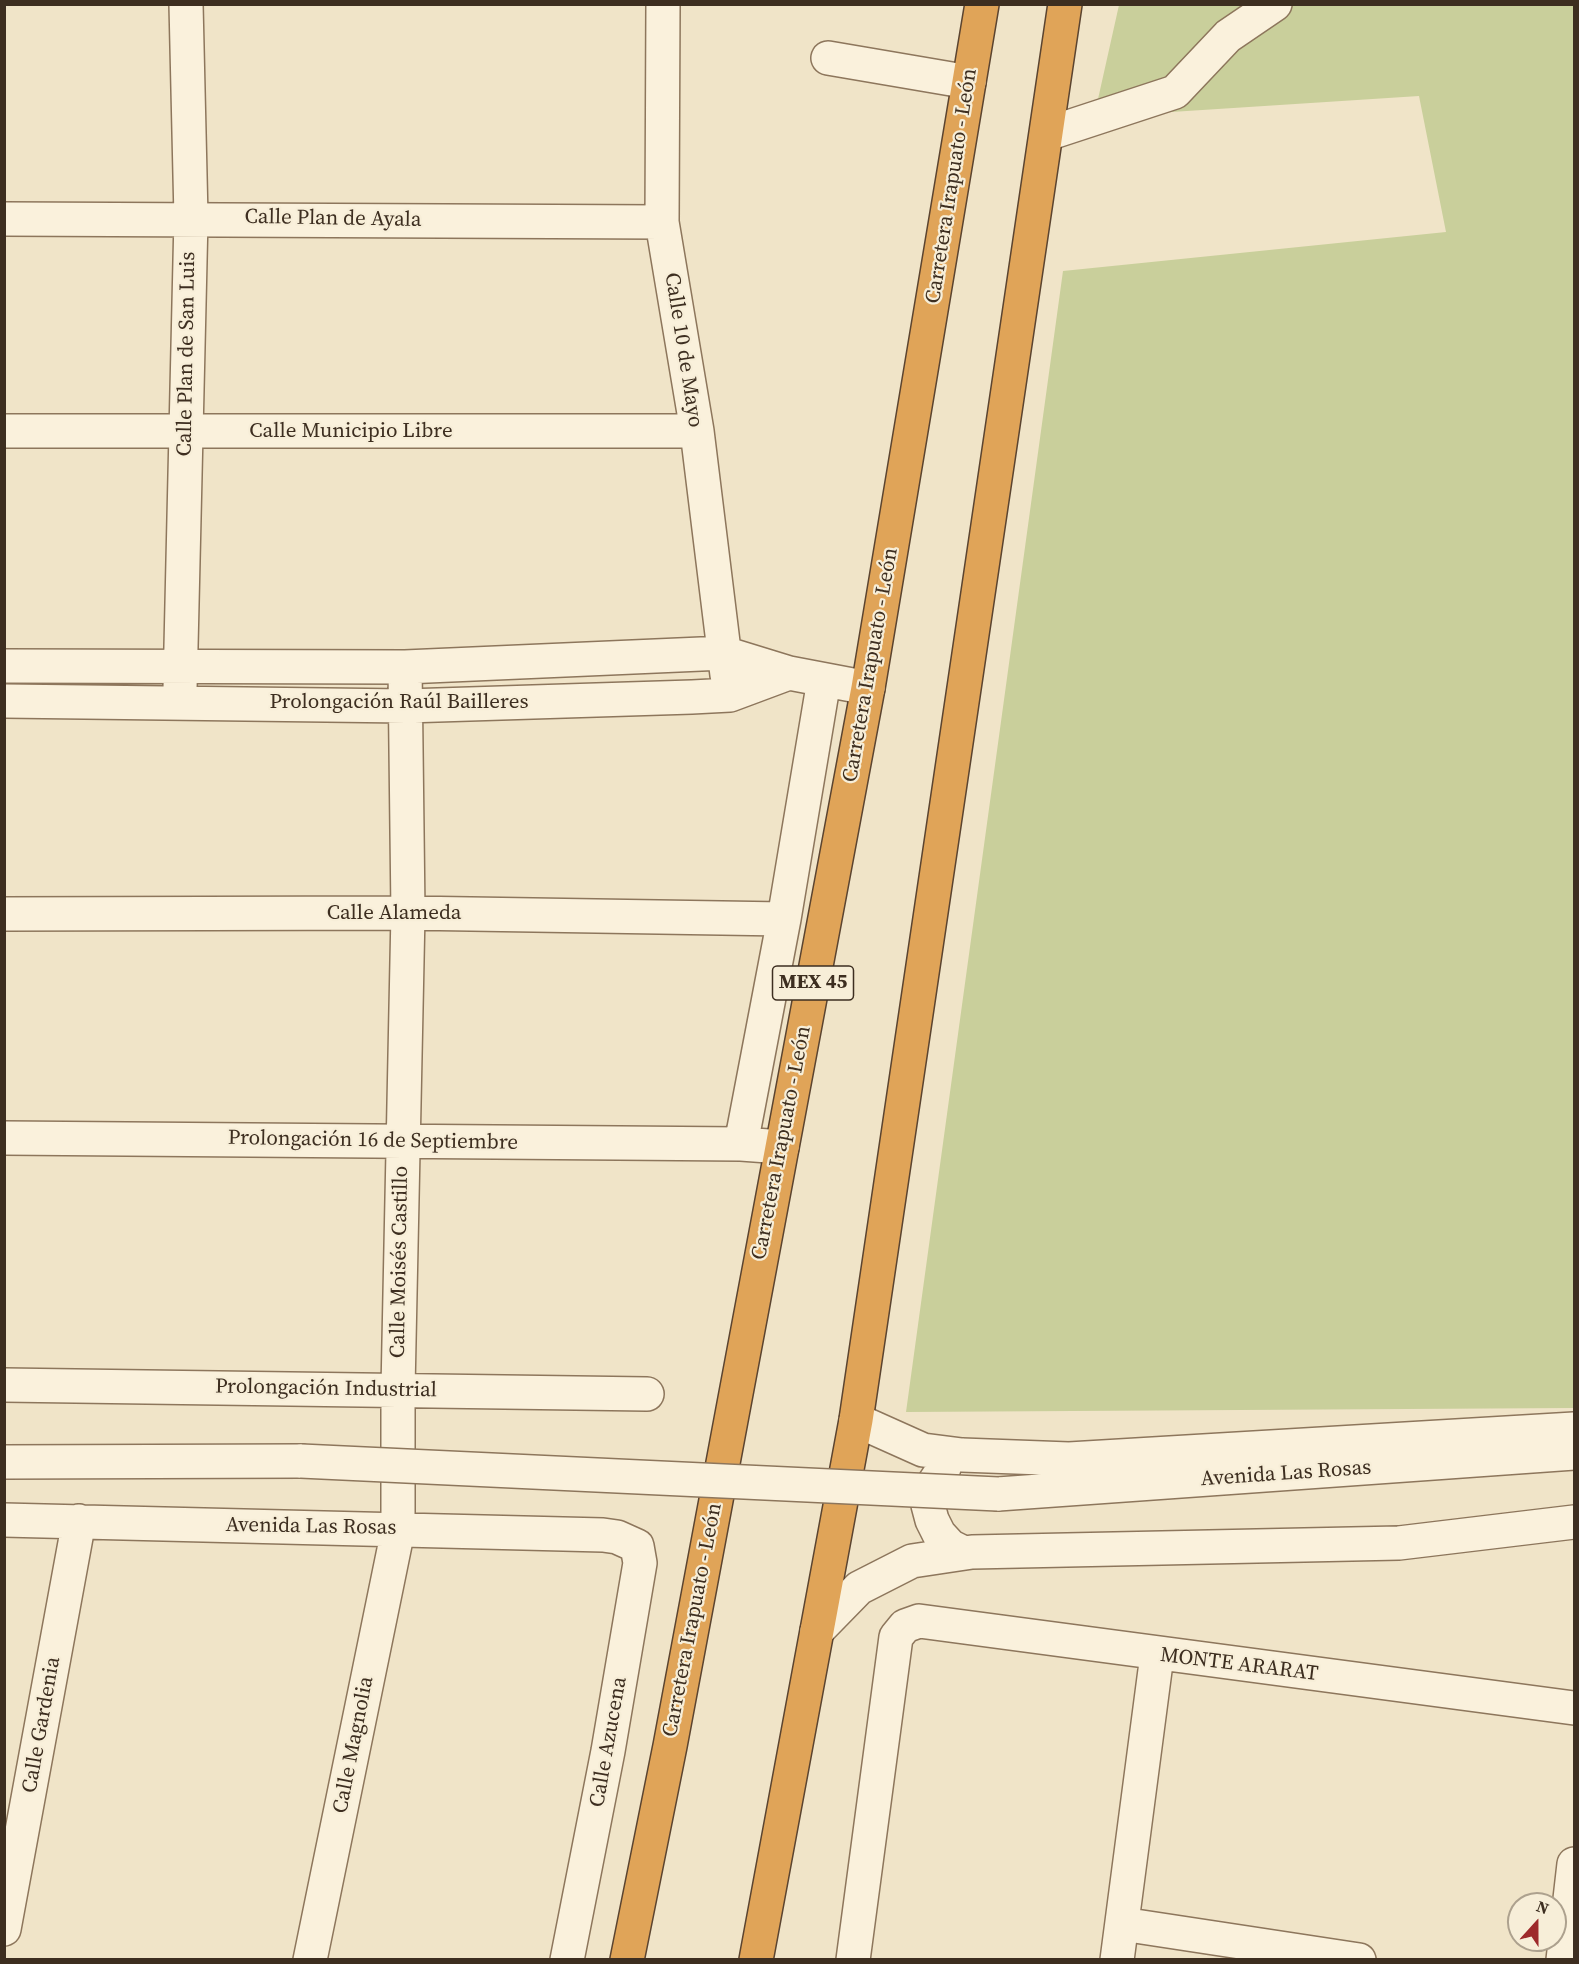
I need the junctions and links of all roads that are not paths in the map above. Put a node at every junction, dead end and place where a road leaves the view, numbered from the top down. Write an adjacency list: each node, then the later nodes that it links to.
1 (186, 4): 9 (street, Calle Plan de San Luis)
2 (663, 4): 11 (street, Calle 10 de Mayo)
3 (982, 4): 7 (highway, Carretera Irapuato - León / MEX 45)
4 (1065, 4): 8 (highway)
5 (1275, 4): 8 (street)
6 (828, 58): 7 (street)
7 (969, 82): 21 (highway, Carretera Irapuato - León / MEX 45)
8 (1047, 134): 36 (highway)
9 (190, 218): 10 (street, Calle Plan de Ayala); 11 (street, Calle Plan de Ayala); 14 (street, Calle Plan de San Luis)
10 (4, 219)
11 (662, 222): 13 (street, Calle 10 de Mayo)
12 (4, 431): 14 (street, Calle Municipio Libre)
13 (697, 431): 14 (street, Calle Municipio Libre); 15 (street, Calle 10 de Mayo)
14 (185, 433): 18 (street, Calle Plan de San Luis)
15 (724, 653): 17 (street, Prolongación Raúl Bailleres); 19 (street, Prolongación Raúl Bailleres); 22 (street, Calle 10 de Mayo)
16 (4, 666): 18 (street, Prolongación Raúl Bailleres)
17 (405, 667): 18 (street, Prolongación Raúl Bailleres); 25 (street, Calle Moisés Castillo)
18 (180, 669): 24 (street, Calle Plan de San Luis)
19 (789, 673): 20 (street, Prolongación Raúl Bailleres); 22 (street, Prolongación Raúl Bailleres)
20 (824, 680): 21 (street, Prolongación Raúl Bailleres); 28 (street)
21 (868, 688): 32 (highway, Carretera Irapuato - León / MEX 45)
22 (730, 695): 25 (street, Prolongación Raúl Bailleres)
23 (4, 701): 24 (street, Prolongación Raúl Bailleres)
24 (180, 703): 25 (street, Prolongación Raúl Bailleres)
25 (406, 706): 26 (street, Calle Moisés Castillo)
26 (408, 913): 27 (street, Calle Alameda); 28 (street, Calle Alameda); 30 (street, Calle Moisés Castillo)
27 (4, 914)
28 (784, 919): 31 (street)
29 (4, 1138): 30 (street, Prolongación 16 de Septiembre)
30 (403, 1141): 31 (street, Prolongación 16 de Septiembre); 34 (street, Calle Moisés Castillo)
31 (741, 1144): 32 (street, Prolongación 16 de Septiembre)
32 (782, 1147): 50 (highway, Carretera Irapuato - León / MEX 45)
33 (4, 1385): 34 (street, Prolongación Industrial)
34 (398, 1389): 35 (street, Prolongación Industrial); 44 (street, Calle Moisés Castillo)
35 (647, 1394)
36 (856, 1420): 39 (street); 47 (highway)
37 (1575, 1429): 39 (street)
38 (1575, 1453): 40 (street, Avenida Las Rosas, bridge)
39 (962, 1455): 46 (street)
40 (4, 1462)
41 (4, 1520): 42 (street, Avenida Las Rosas)
42 (79, 1521): 44 (street, Avenida Las Rosas); 53 (street, Calle Gardenia)
43 (1575, 1522): 46 (street)
44 (398, 1530): 45 (street, Avenida Las Rosas); 54 (street, Calle Magnolia)
45 (617, 1537): 55 (street, Calle Azucena)
46 (964, 1553): 47 (street)
47 (817, 1631): 58 (highway)
48 (1157, 1655): 49 (street, MONTE ARARAT); 52 (street); 59 (street, MONTE ARARAT)
49 (1575, 1708)
50 (670, 1746): 56 (highway); 57 (highway, Carretera Irapuato - León / MEX 45)
51 (1575, 1864): 62 (street)
52 (1122, 1924): 60 (street); 61 (street)
53 (4, 1929)
54 (310, 1959)
55 (567, 1959)
56 (619, 1959)
57 (627, 1959)
58 (756, 1959)
59 (853, 1959)
60 (1118, 1959)
61 (1359, 1959)
62 (1563, 1959)

